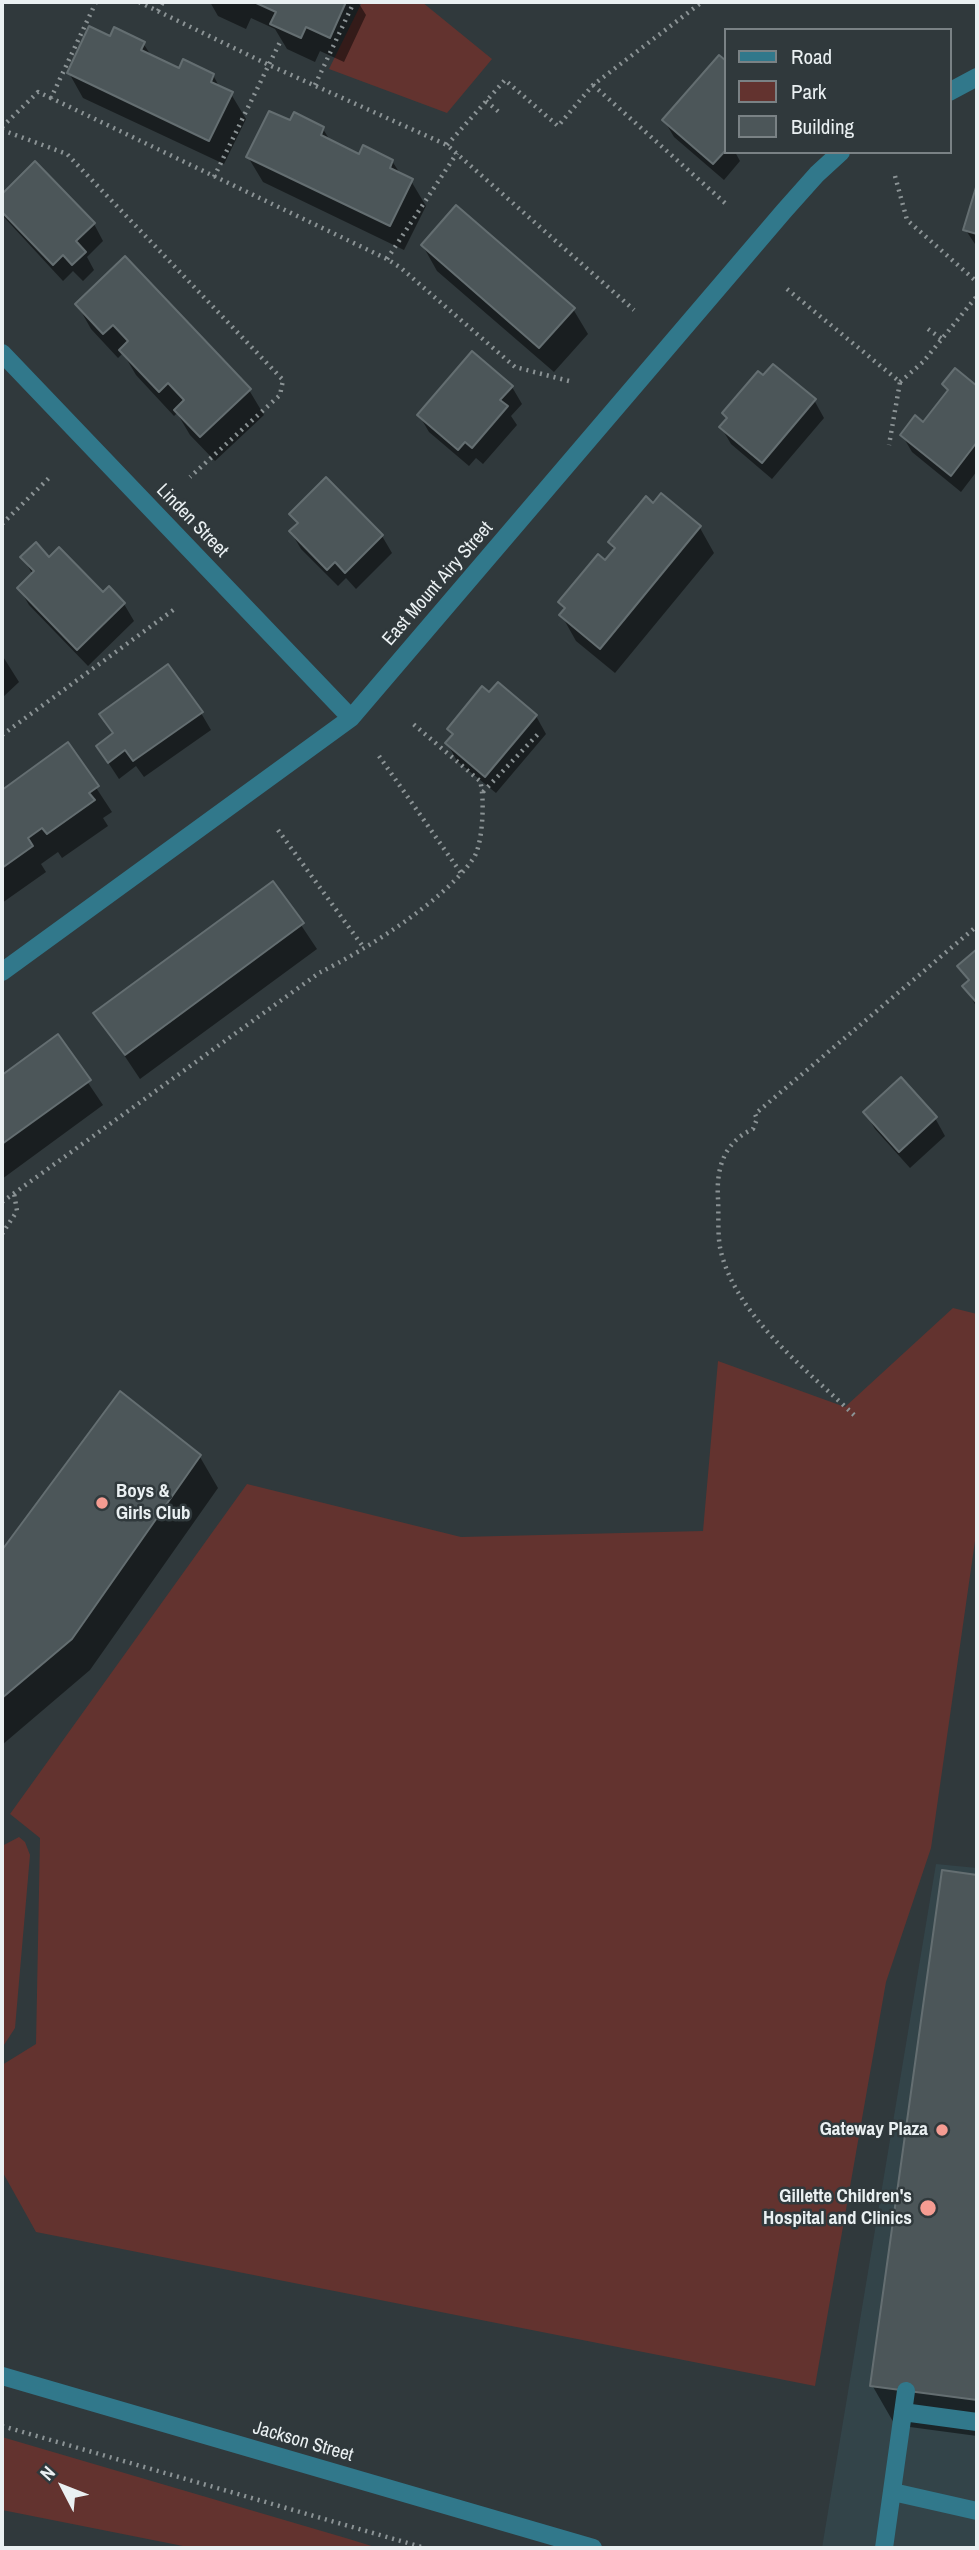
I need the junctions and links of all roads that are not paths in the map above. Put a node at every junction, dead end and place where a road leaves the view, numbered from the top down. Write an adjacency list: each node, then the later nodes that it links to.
1 (977, 77): 2 (street)
2 (951, 91)
3 (839, 154): 5 (street, East Mount Airy Street)
4 (2, 353): 5 (street, Linden Street)
5 (351, 718): 6 (street, East Mount Airy Street)
6 (2, 972)
7 (2, 2376): 13 (street, Jackson Street)
8 (906, 2390): 9 (street)
9 (903, 2412): 10 (street); 11 (street)
10 (977, 2422)
11 (892, 2492): 12 (street); 14 (street)
12 (977, 2511)
13 (593, 2548)
14 (884, 2548)

